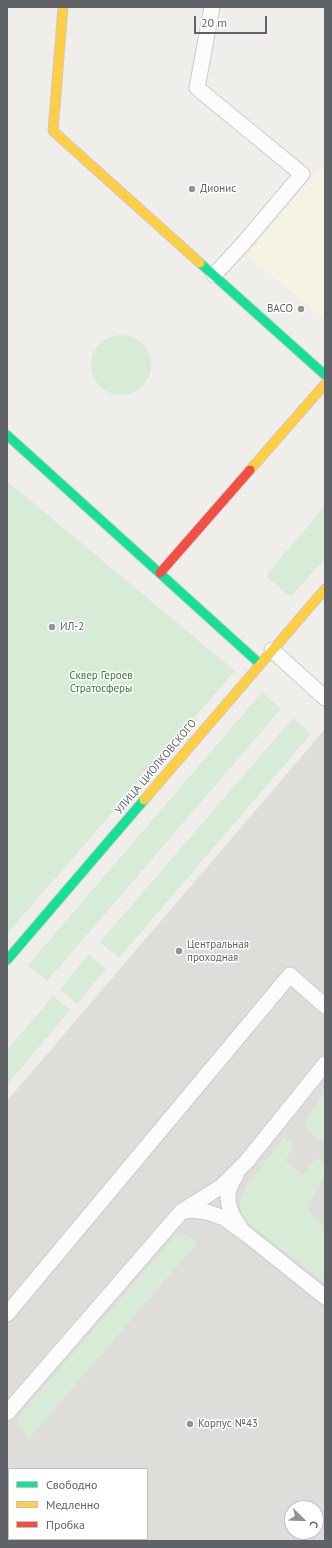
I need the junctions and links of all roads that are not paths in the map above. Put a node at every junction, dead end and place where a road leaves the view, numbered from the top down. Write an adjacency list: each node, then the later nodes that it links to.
1 (62, 7): 3 (street)
2 (212, 7): 3 (lane)
3 (214, 276): 4 (street)
4 (325, 375)
5 (325, 384): 7 (street)
6 (7, 435): 7 (street)
7 (160, 573): 10 (street)
8 (325, 589): 9 (street, УЛИЦА ЦИОЛКОВСКОГО)
9 (272, 650): 10 (street, УЛИЦА ЦИОЛКОВСКОГО); 11 (lane)
10 (260, 664): 12 (street, УЛИЦА ЦИОЛКОВСКОГО)
11 (325, 698)
12 (7, 960)
13 (325, 1006): 19 (lane)
14 (325, 1064): 15 (lane)
15 (248, 1162): 16 (lane); 17 (lane)
16 (182, 1211): 17 (lane); 20 (lane)
17 (250, 1237): 18 (lane)
18 (325, 1297)
19 (7, 1314)
20 (7, 1413)

